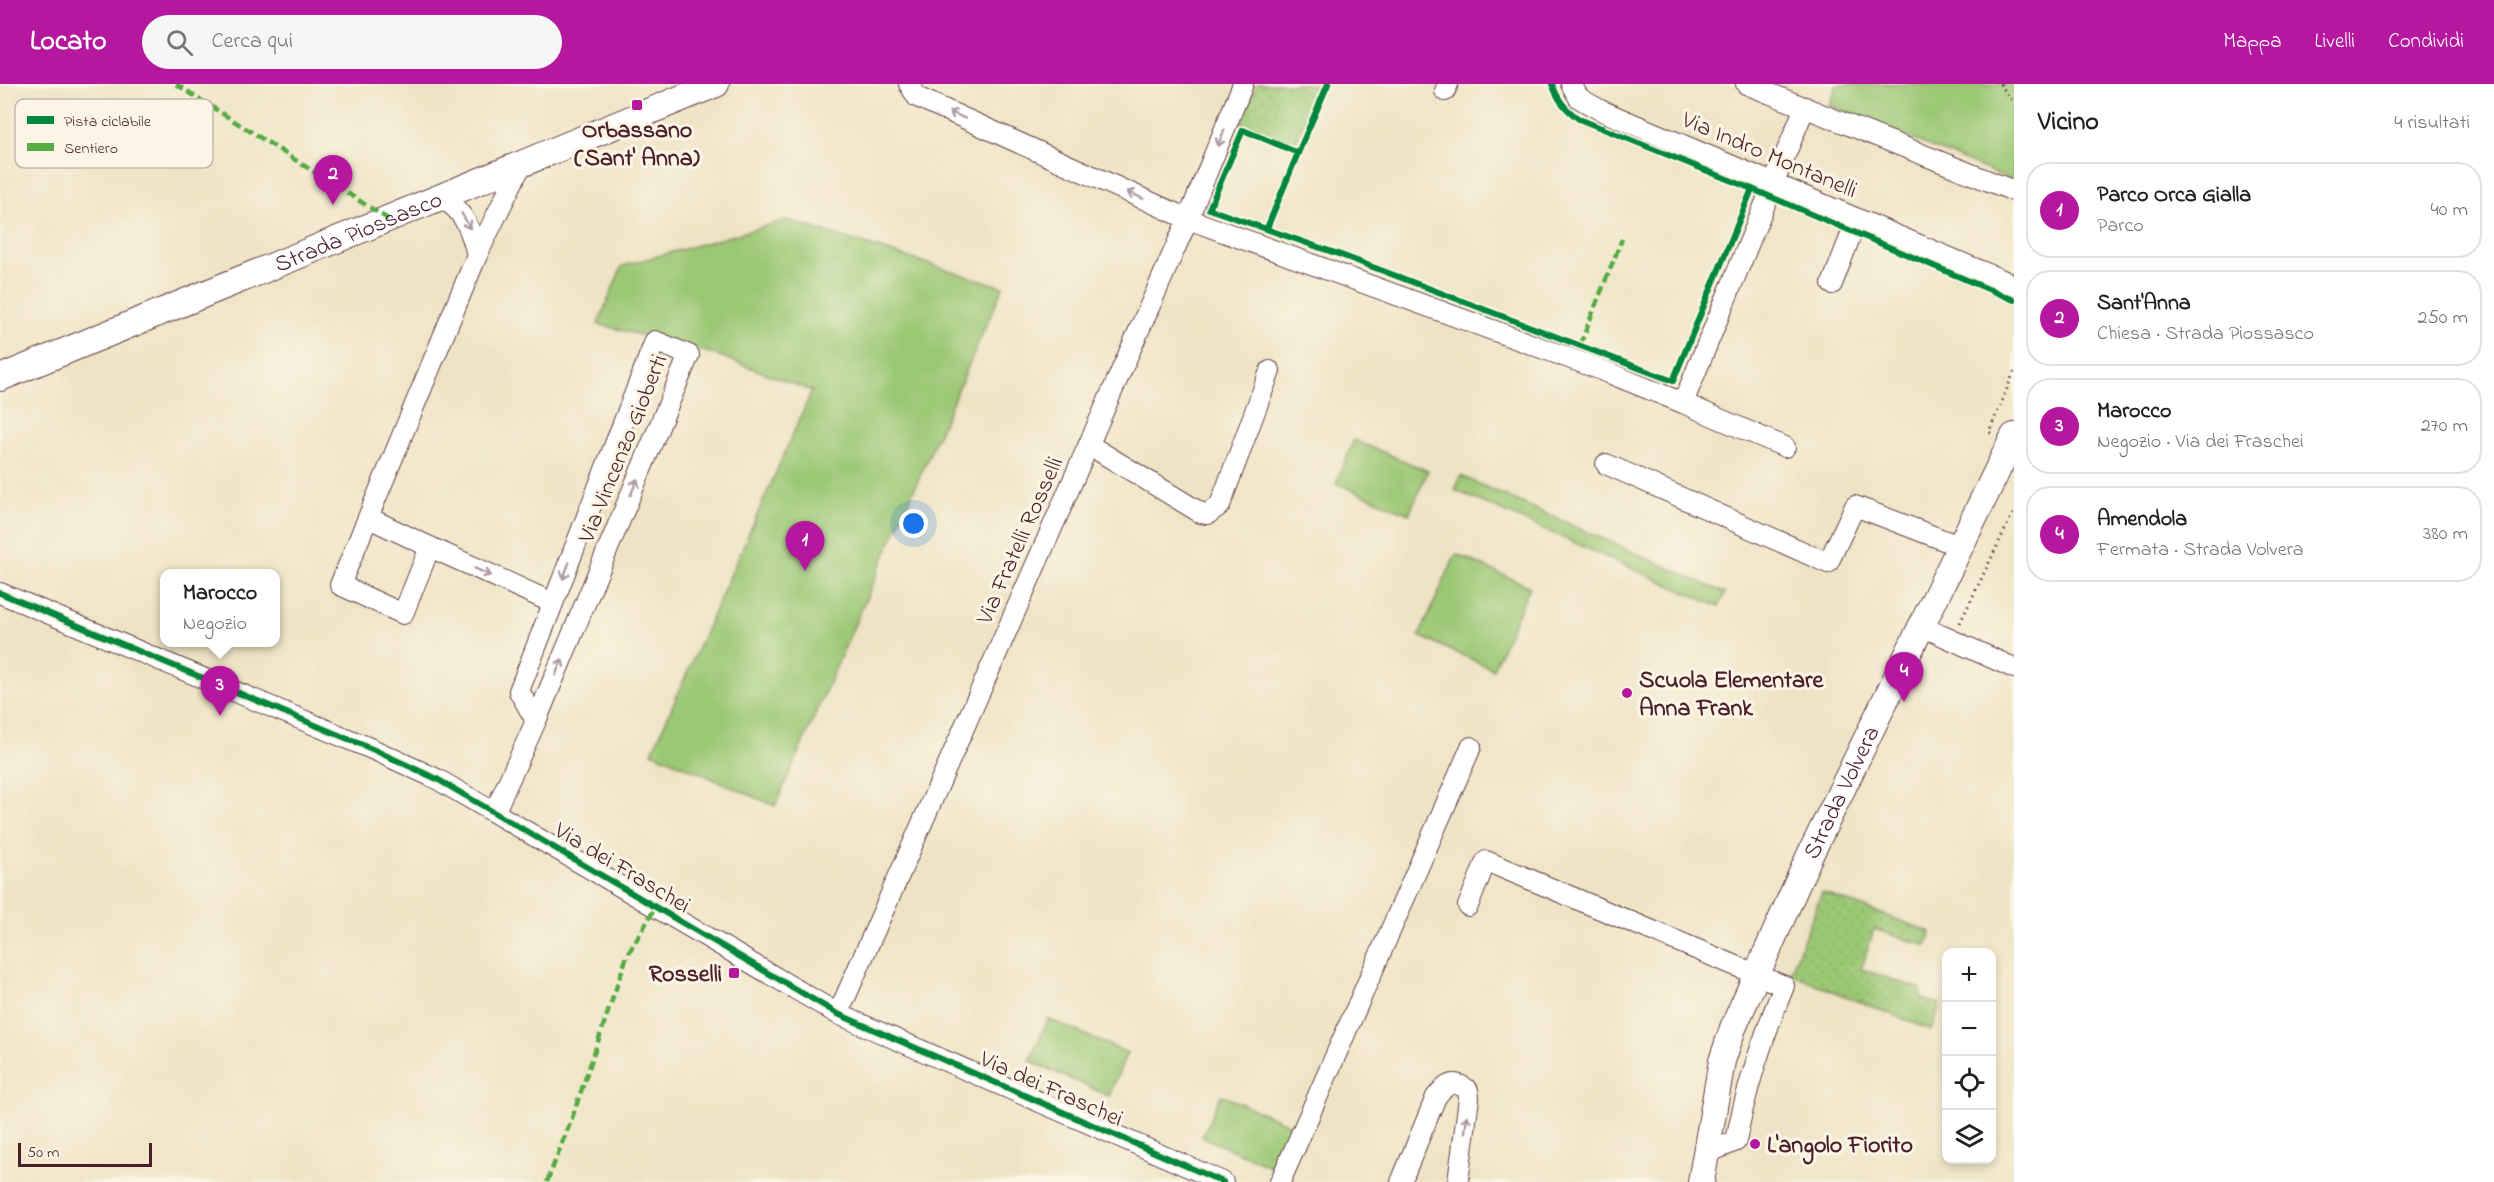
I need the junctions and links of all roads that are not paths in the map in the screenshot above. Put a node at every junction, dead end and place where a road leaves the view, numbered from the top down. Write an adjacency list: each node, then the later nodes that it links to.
1 (716, 84): 7 (street, Strada Piossasco)
2 (909, 84): 11 (street, one-way to 2)
3 (1243, 84): 11 (street, Via Fratelli Rosselli, one-way to 11)
4 (1571, 84): 8 (street, Via Indro Montanelli)
5 (1746, 84): 6 (street)
6 (1805, 107): 8 (street); 9 (street)
7 (522, 163): 10 (street, Strada Piossasco); 13 (street)
8 (1774, 184): 12 (street, Via Indro Montanelli); 18 (street)
9 (2014, 191)
10 (441, 197): 13 (street, one-way to 13); 17 (street, Strada Piossasco)
11 (1188, 219): 18 (street); 20 (street, Via Fratelli Rosselli)
12 (1857, 219): 14 (street, Via Indro Montanelli); 15 (street, Via Indro Montanelli)
13 (477, 255): 23 (street)
14 (1832, 284)
15 (2014, 285)
16 (1270, 371): 20 (street)
17 (0, 378)
18 (1683, 403): 21 (street)
19 (2014, 436): 24 (street, Strada Volvera)
20 (1089, 445): 35 (street, Via Fratelli Rosselli)
21 (1785, 447)
22 (1606, 464): 24 (street)
23 (369, 518): 25 (street); 25 (street)
24 (1959, 546): 28 (street, Strada Volvera)
25 (430, 547): 27 (street, one-way to 27)
26 (0, 593): 32 (street, Via dei Fraschei)
27 (553, 603): 30 (street, Via Vincenzo Gioberti); 30 (street, Via Vincenzo Gioberti, one-way to 27)
28 (1922, 626): 29 (street); 34 (street, Strada Volvera)
29 (2014, 668)
30 (536, 721): 32 (street, Via Vincenzo Gioberti)
31 (1471, 747): 37 (street)
32 (495, 811): 35 (street, Via dei Fraschei)
33 (1468, 906): 34 (street)
34 (1757, 974): 40 (street, Strada Volvera)
35 (838, 1014): 36 (street, Via dei Fraschei)
36 (1223, 1182)
37 (1280, 1182)
38 (1401, 1182): 39 (street, one-way to 38)
39 (1458, 1182)
40 (1701, 1182)

